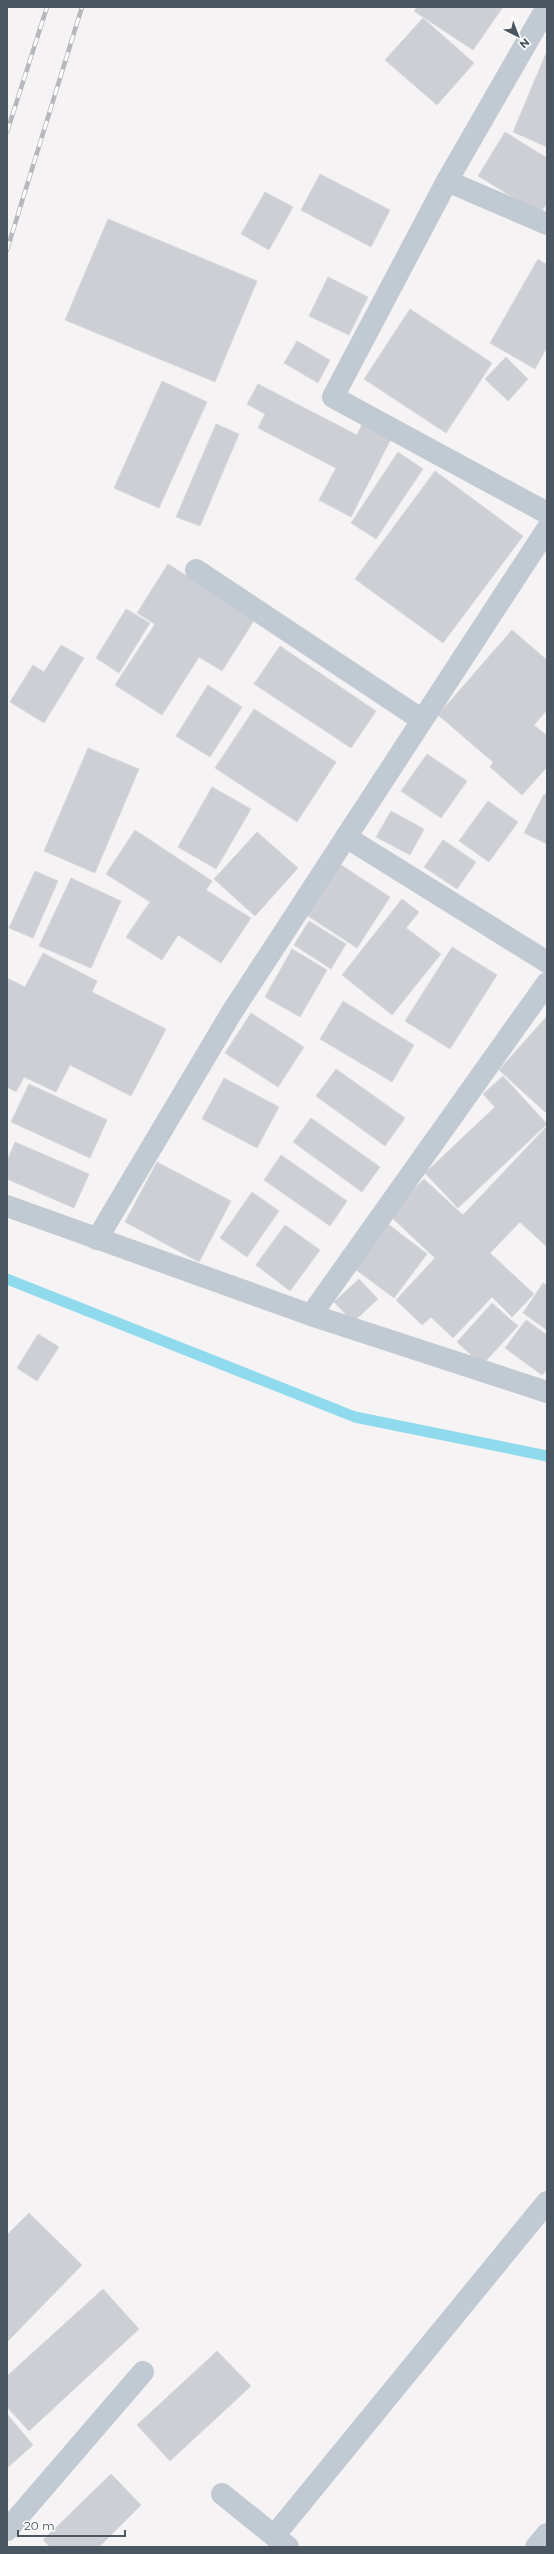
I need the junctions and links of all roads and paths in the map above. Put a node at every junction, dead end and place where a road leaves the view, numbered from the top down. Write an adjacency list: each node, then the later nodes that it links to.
1 (547, 7): 2 (street)
2 (447, 181): 3 (street); 4 (street)
3 (547, 224)
4 (547, 512)
5 (547, 529): 7 (street)
6 (196, 570): 7 (street)
7 (422, 720): 8 (street)
8 (346, 837): 9 (street); 12 (street)
9 (547, 962)
10 (547, 982): 13 (street)
11 (7, 1206): 12 (street)
12 (97, 1239): 13 (street)
13 (311, 1315): 14 (street)
14 (547, 1392)
15 (547, 2202): 20 (street)
16 (142, 2372): 18 (street)
17 (222, 2494): 20 (street)
18 (7, 2530)
19 (547, 2534): 21 (street)
20 (281, 2542)
21 (536, 2547)

